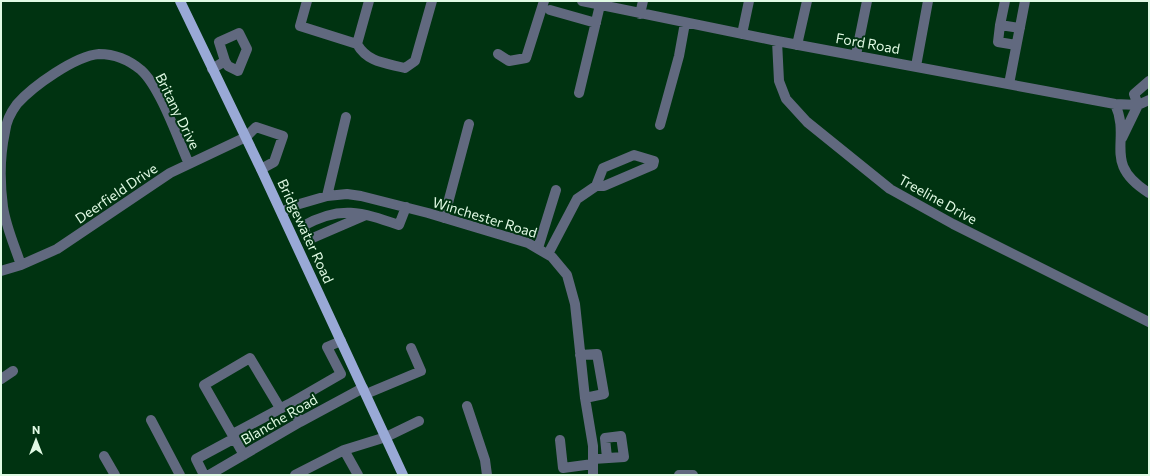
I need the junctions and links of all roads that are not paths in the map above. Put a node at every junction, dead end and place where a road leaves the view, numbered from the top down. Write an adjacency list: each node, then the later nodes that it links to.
1 (307, 1): 23 (street)
2 (369, 1): 23 (street)
3 (432, 1): 23 (street)
4 (544, 1): 26 (street)
5 (582, 1): 14 (street, Ford Road)
6 (643, 1): 16 (street)
7 (749, 1): 21 (street)
8 (806, 1): 24 (street)
9 (868, 1): 27 (street)
10 (928, 1): 29 (street)
11 (1004, 1): 19 (street)
12 (1025, 1): 20 (street)
13 (184, 4): 30 (main road, Bridgewater Road)
14 (605, 4): 16 (street, Ford Road); 17 (street)
15 (550, 10): 17 (street)
16 (640, 14): 18 (street, Ford Road)
17 (596, 23): 33 (street)
18 (685, 23): 21 (street, Ford Road); 39 (street)
19 (1000, 25): 20 (street); 25 (street)
20 (1020, 28): 25 (street)
21 (742, 34): 22 (street, Ford Road)
22 (776, 41): 24 (street, Ford Road); 56 (street, Treeline Drive)
23 (357, 44)
24 (797, 45): 27 (street, Ford Road)
25 (1016, 45): 32 (street)
26 (498, 54)
27 (856, 55): 29 (street, Ford Road)
28 (225, 61): 30 (street)
29 (916, 66): 32 (street, Ford Road)
30 (212, 69): 40 (main road, Bridgewater Road)
31 (1149, 81): 36 (street)
32 (1009, 84): 35 (street, Ford Road)
33 (579, 92)
34 (1149, 100): 36 (street, Ford Road)
35 (1115, 104): 36 (street, Ford Road); 41 (street)
36 (1138, 105): 41 (street)
37 (346, 117): 47 (street)
38 (469, 124): 51 (street)
39 (660, 124)
40 (246, 137): 42 (street, Deerfield Drive); 43 (main road, Bridgewater Road); 43 (street, Deerfield Drive)
41 (1119, 143): 46 (street)
42 (188, 164): 54 (street, Deerfield Drive); 54 (street, Britany Drive)
43 (261, 169): 49 (main road, Bridgewater Road)
44 (596, 186): 44 (street); 53 (street)
45 (556, 190): 52 (street)
46 (1149, 193)
47 (326, 196): 48 (street, Winchester Road); 49 (street, Winchester Road)
48 (406, 208): 50 (street); 51 (street, Winchester Road)
49 (282, 212): 57 (main road, Bridgewater Road)
50 (366, 215): 50 (street)
51 (444, 218): 52 (street, Winchester Road)
52 (538, 248): 53 (street, Winchester Road)
53 (548, 254): 59 (street, Winchester Road)
54 (21, 265): 55 (street, Deerfield Drive)
55 (1, 271)
56 (1149, 322)
57 (341, 341): 62 (main road, Bridgewater Road); 64 (street)
58 (411, 348): 62 (street, Blanche Road)
59 (580, 355): 63 (street, Winchester Road); 63 (street)
60 (13, 372): 61 (street)
61 (1, 379)
62 (365, 391): 68 (street, Blanche Road); 70 (main road, Bridgewater Road)
63 (585, 398): 76 (street, Winchester Road)
64 (285, 406): 68 (street); 69 (street); 69 (street)
65 (467, 406): 86 (street)
66 (151, 420): 80 (street)
67 (419, 421): 70 (street)
68 (300, 422): 73 (street, Blanche Road)
69 (234, 436): 73 (street); 81 (street)
70 (386, 437): 72 (street); 85 (main road, Bridgewater Road)
71 (560, 440): 77 (street)
72 (344, 450): 83 (street); 84 (street)
73 (244, 455): 82 (street, Blanche Road)
74 (104, 456): 79 (street)
75 (607, 458): 76 (street)
76 (593, 462): 77 (street); 87 (street, Winchester Road)
77 (563, 471)
78 (693, 474): 88 (street)
79 (115, 475)
80 (180, 475)
81 (204, 475)
82 (209, 475)
83 (295, 475)
84 (358, 475)
85 (403, 475)
86 (487, 475)
87 (593, 475)
88 (679, 475)

